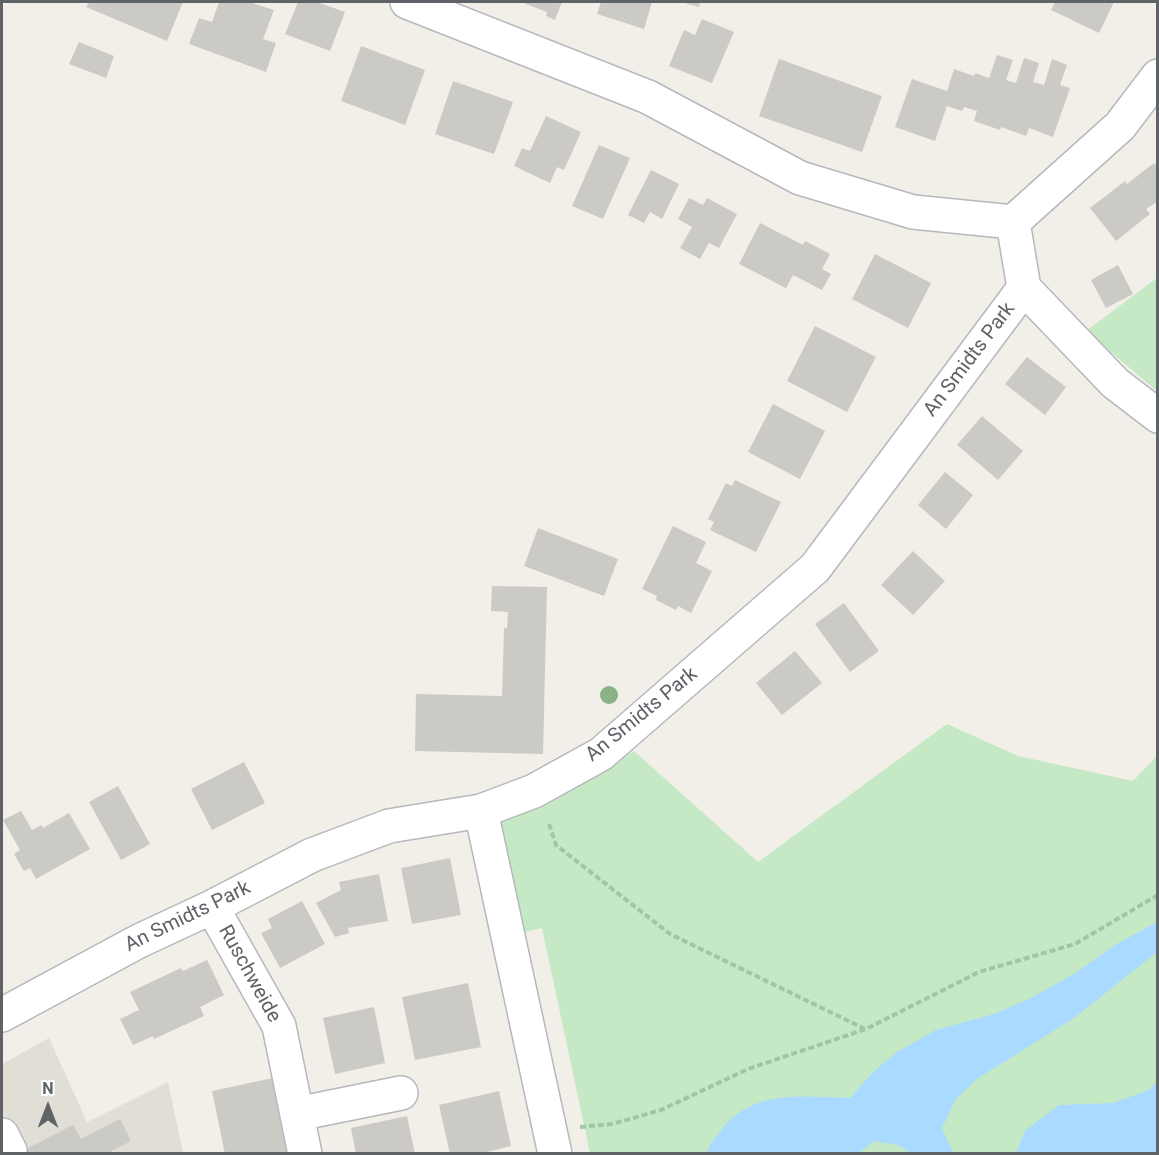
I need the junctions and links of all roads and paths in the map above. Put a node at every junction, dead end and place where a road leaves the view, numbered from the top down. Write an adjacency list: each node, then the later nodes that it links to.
1 (423, 5): 3 (street)
2 (1158, 76): 3 (street)
3 (1012, 222): 4 (street, An Smidts Park)
4 (1024, 288): 5 (street); 6 (street, An Smidts Park)
5 (1158, 416)
6 (481, 811): 9 (street, An Smidts Park); 14 (street)
7 (549, 824): 11 (path)
8 (1158, 896): 11 (path)
9 (212, 907): 10 (street, An Smidts Park); 13 (street, Ruschweide)
10 (2, 1015)
11 (866, 1029): 14 (path)
12 (401, 1093): 13 (street)
13 (297, 1114): 15 (street, Ruschweide)
14 (553, 1141)
15 (305, 1154)

